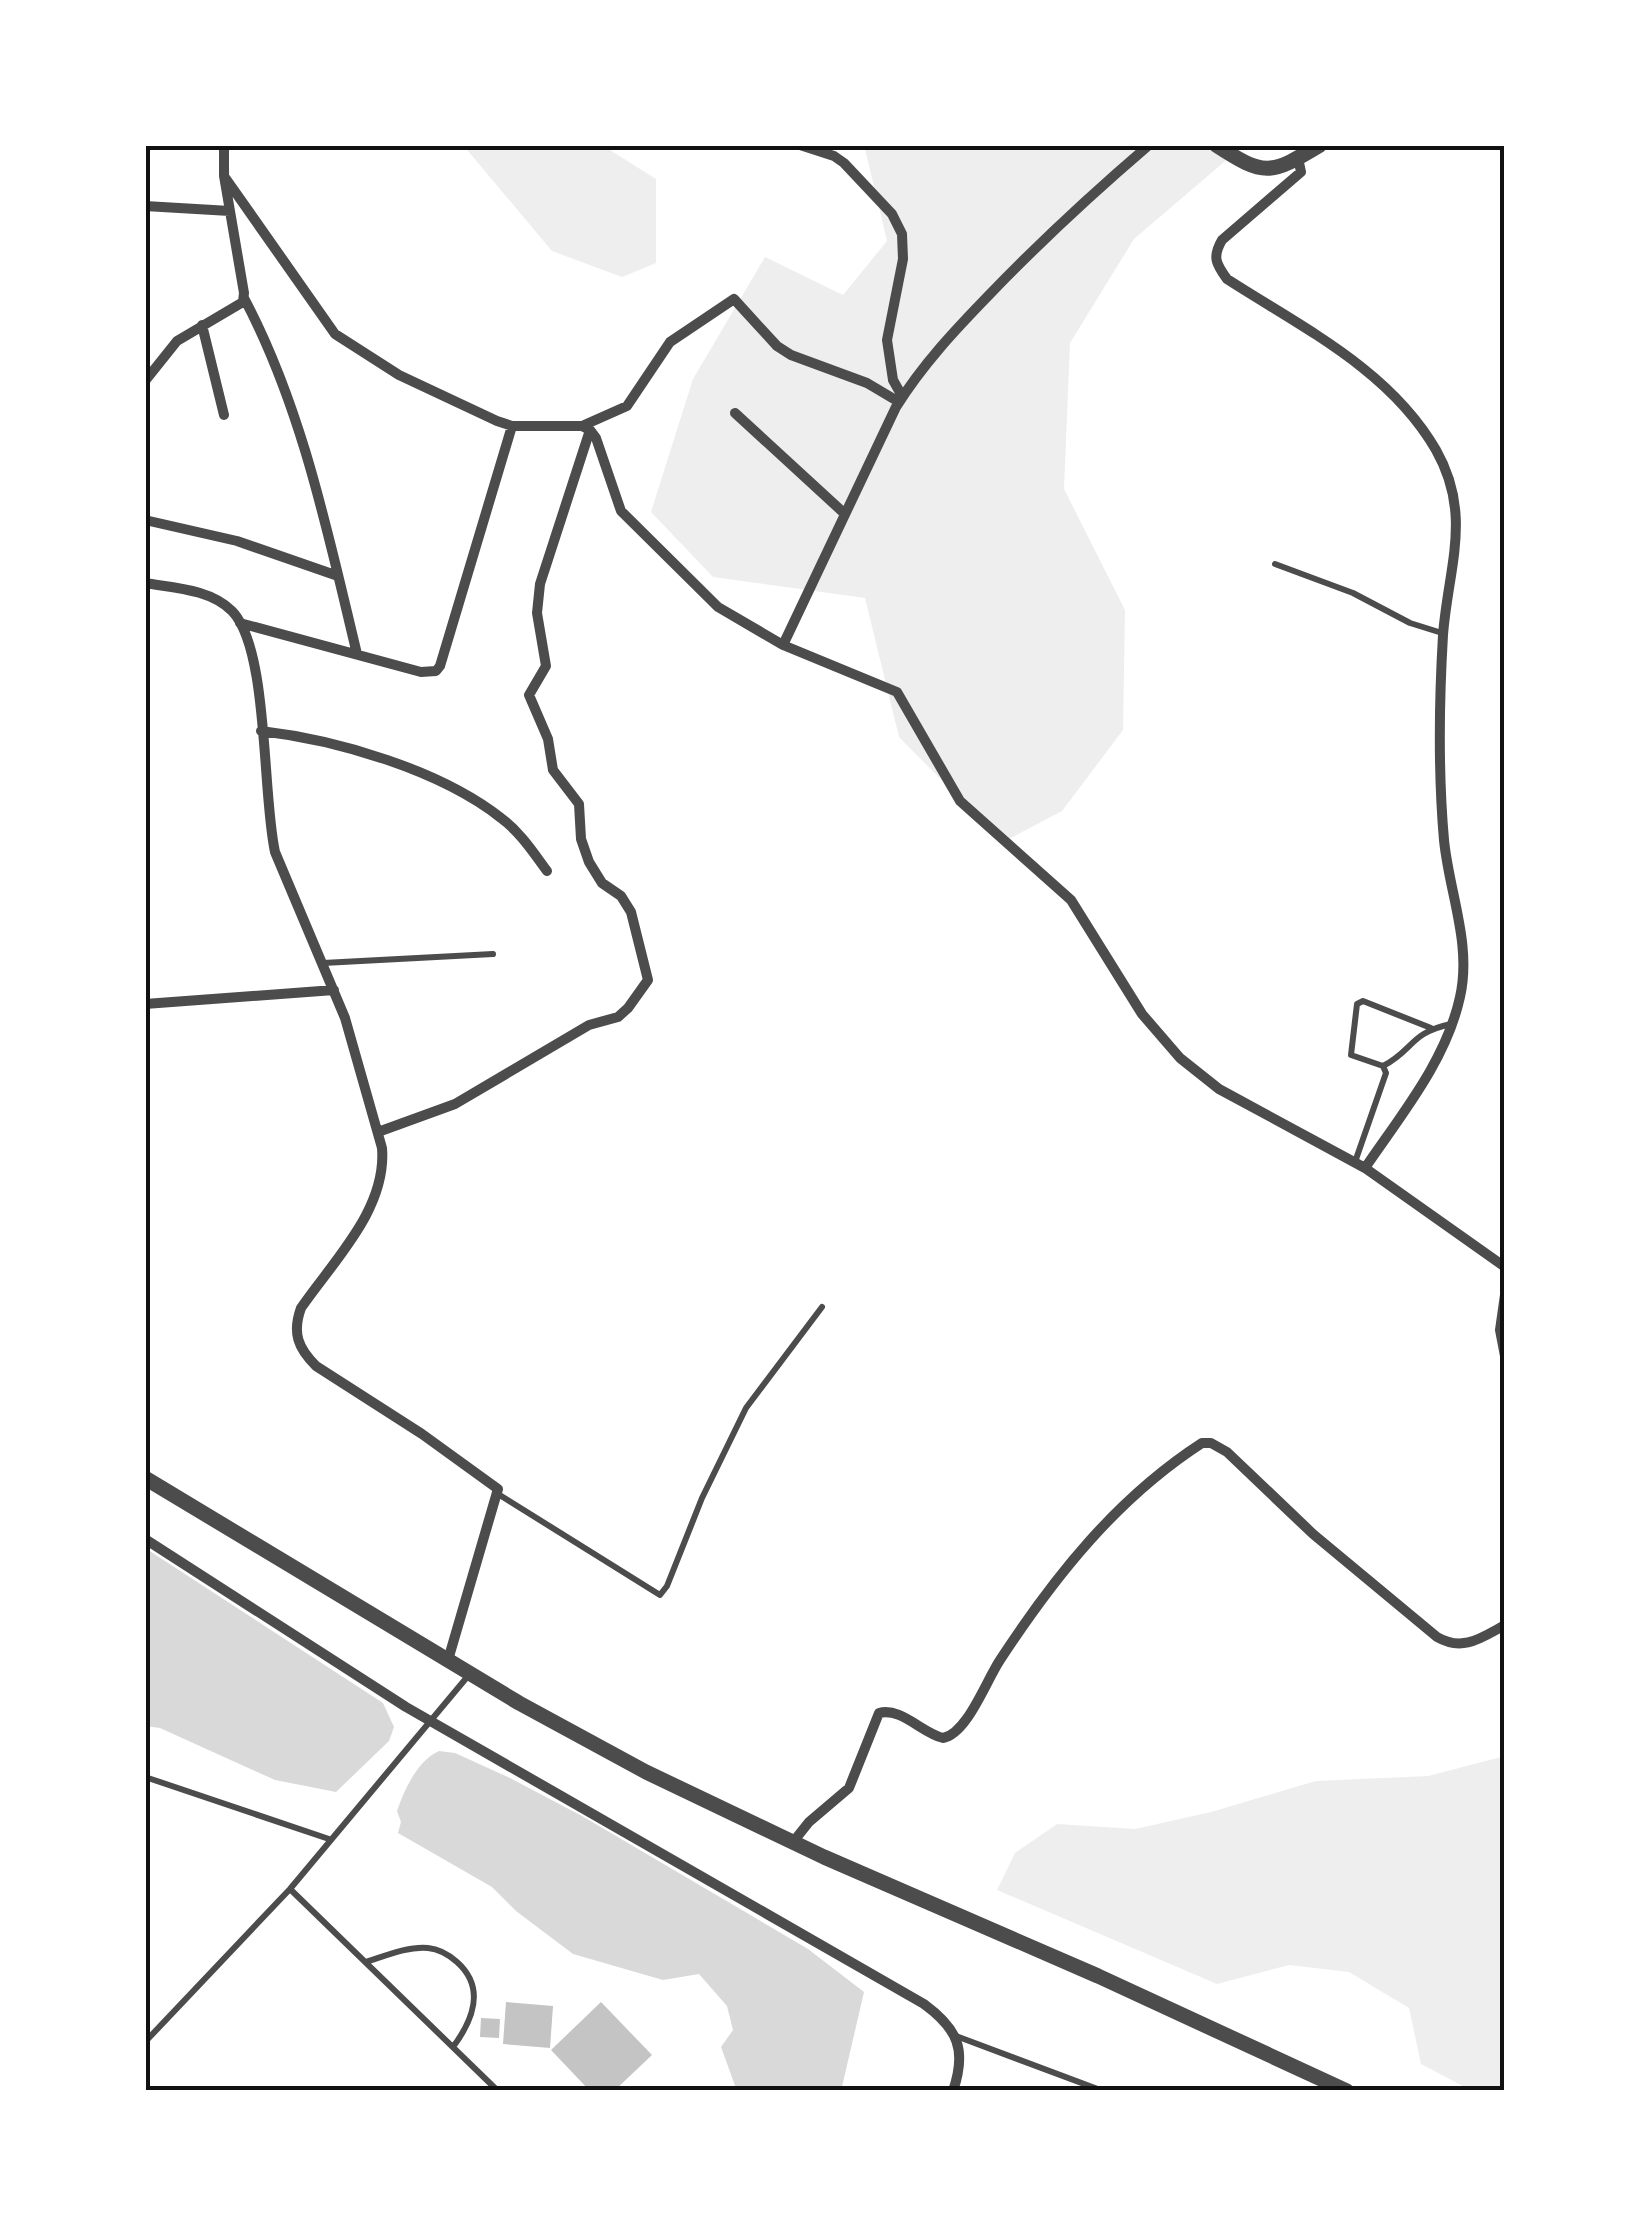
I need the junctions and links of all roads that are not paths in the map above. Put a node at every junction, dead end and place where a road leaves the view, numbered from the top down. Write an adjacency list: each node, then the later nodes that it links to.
1 (224, 145): 7 (street)
2 (800, 145): 13 (street)
3 (1149, 145): 13 (street)
4 (1216, 145): 6 (street)
5 (1320, 145): 6 (street)
6 (1298, 158): 24 (street)
7 (224, 176): 9 (street); 16 (street)
8 (145, 206): 9 (street)
9 (230, 212): 10 (street)
10 (244, 298): 11 (street); 21 (street)
11 (202, 325): 12 (street); 15 (street)
12 (145, 380)
13 (900, 399): 17 (street); 18 (street)
14 (736, 413): 18 (street)
15 (224, 415)
16 (512, 426): 17 (street); 26 (street)
17 (586, 428): 25 (street); 36 (street)
18 (845, 514): 25 (street)
19 (145, 520): 21 (street)
20 (1274, 564): 24 (lane)
21 (338, 576): 26 (street)
22 (145, 583): 23 (street)
23 (240, 623): 26 (street); 27 (street)
24 (1443, 634): 33 (street)
25 (783, 645): 37 (street)
26 (357, 654)
27 (262, 731): 28 (street); 30 (street)
28 (547, 871)
29 (493, 954): 30 (lane)
30 (323, 962): 31 (street)
31 (334, 990): 32 (street); 36 (street)
32 (145, 1004)
33 (1451, 1024): 34 (lane); 37 (street)
34 (1431, 1028): 35 (lane); 35 (lane)
35 (1384, 1066): 37 (lane)
36 (378, 1132): 43 (street)
37 (1360, 1165): 38 (street)
38 (1505, 1267)
39 (1505, 1295): 41 (street)
40 (822, 1307): 43 (lane)
41 (1505, 1356)
42 (145, 1478): 46 (street)
43 (498, 1494): 46 (street)
44 (145, 1539): 48 (street)
45 (1505, 1624): 51 (street)
46 (448, 1660): 47 (street)
47 (470, 1674): 48 (lane); 51 (street)
48 (432, 1722): 50 (lane); 54 (street)
49 (145, 1777): 50 (lane)
50 (330, 1839): 52 (lane)
51 (792, 1842): 60 (street)
52 (290, 1889): 53 (lane); 55 (lane)
53 (366, 1962): 56 (lane); 56 (lane)
54 (956, 2036): 58 (street); 59 (lane)
55 (145, 2042)
56 (453, 2048): 57 (lane)
57 (498, 2091)
58 (954, 2091)
59 (1103, 2091)
60 (1347, 2091)

